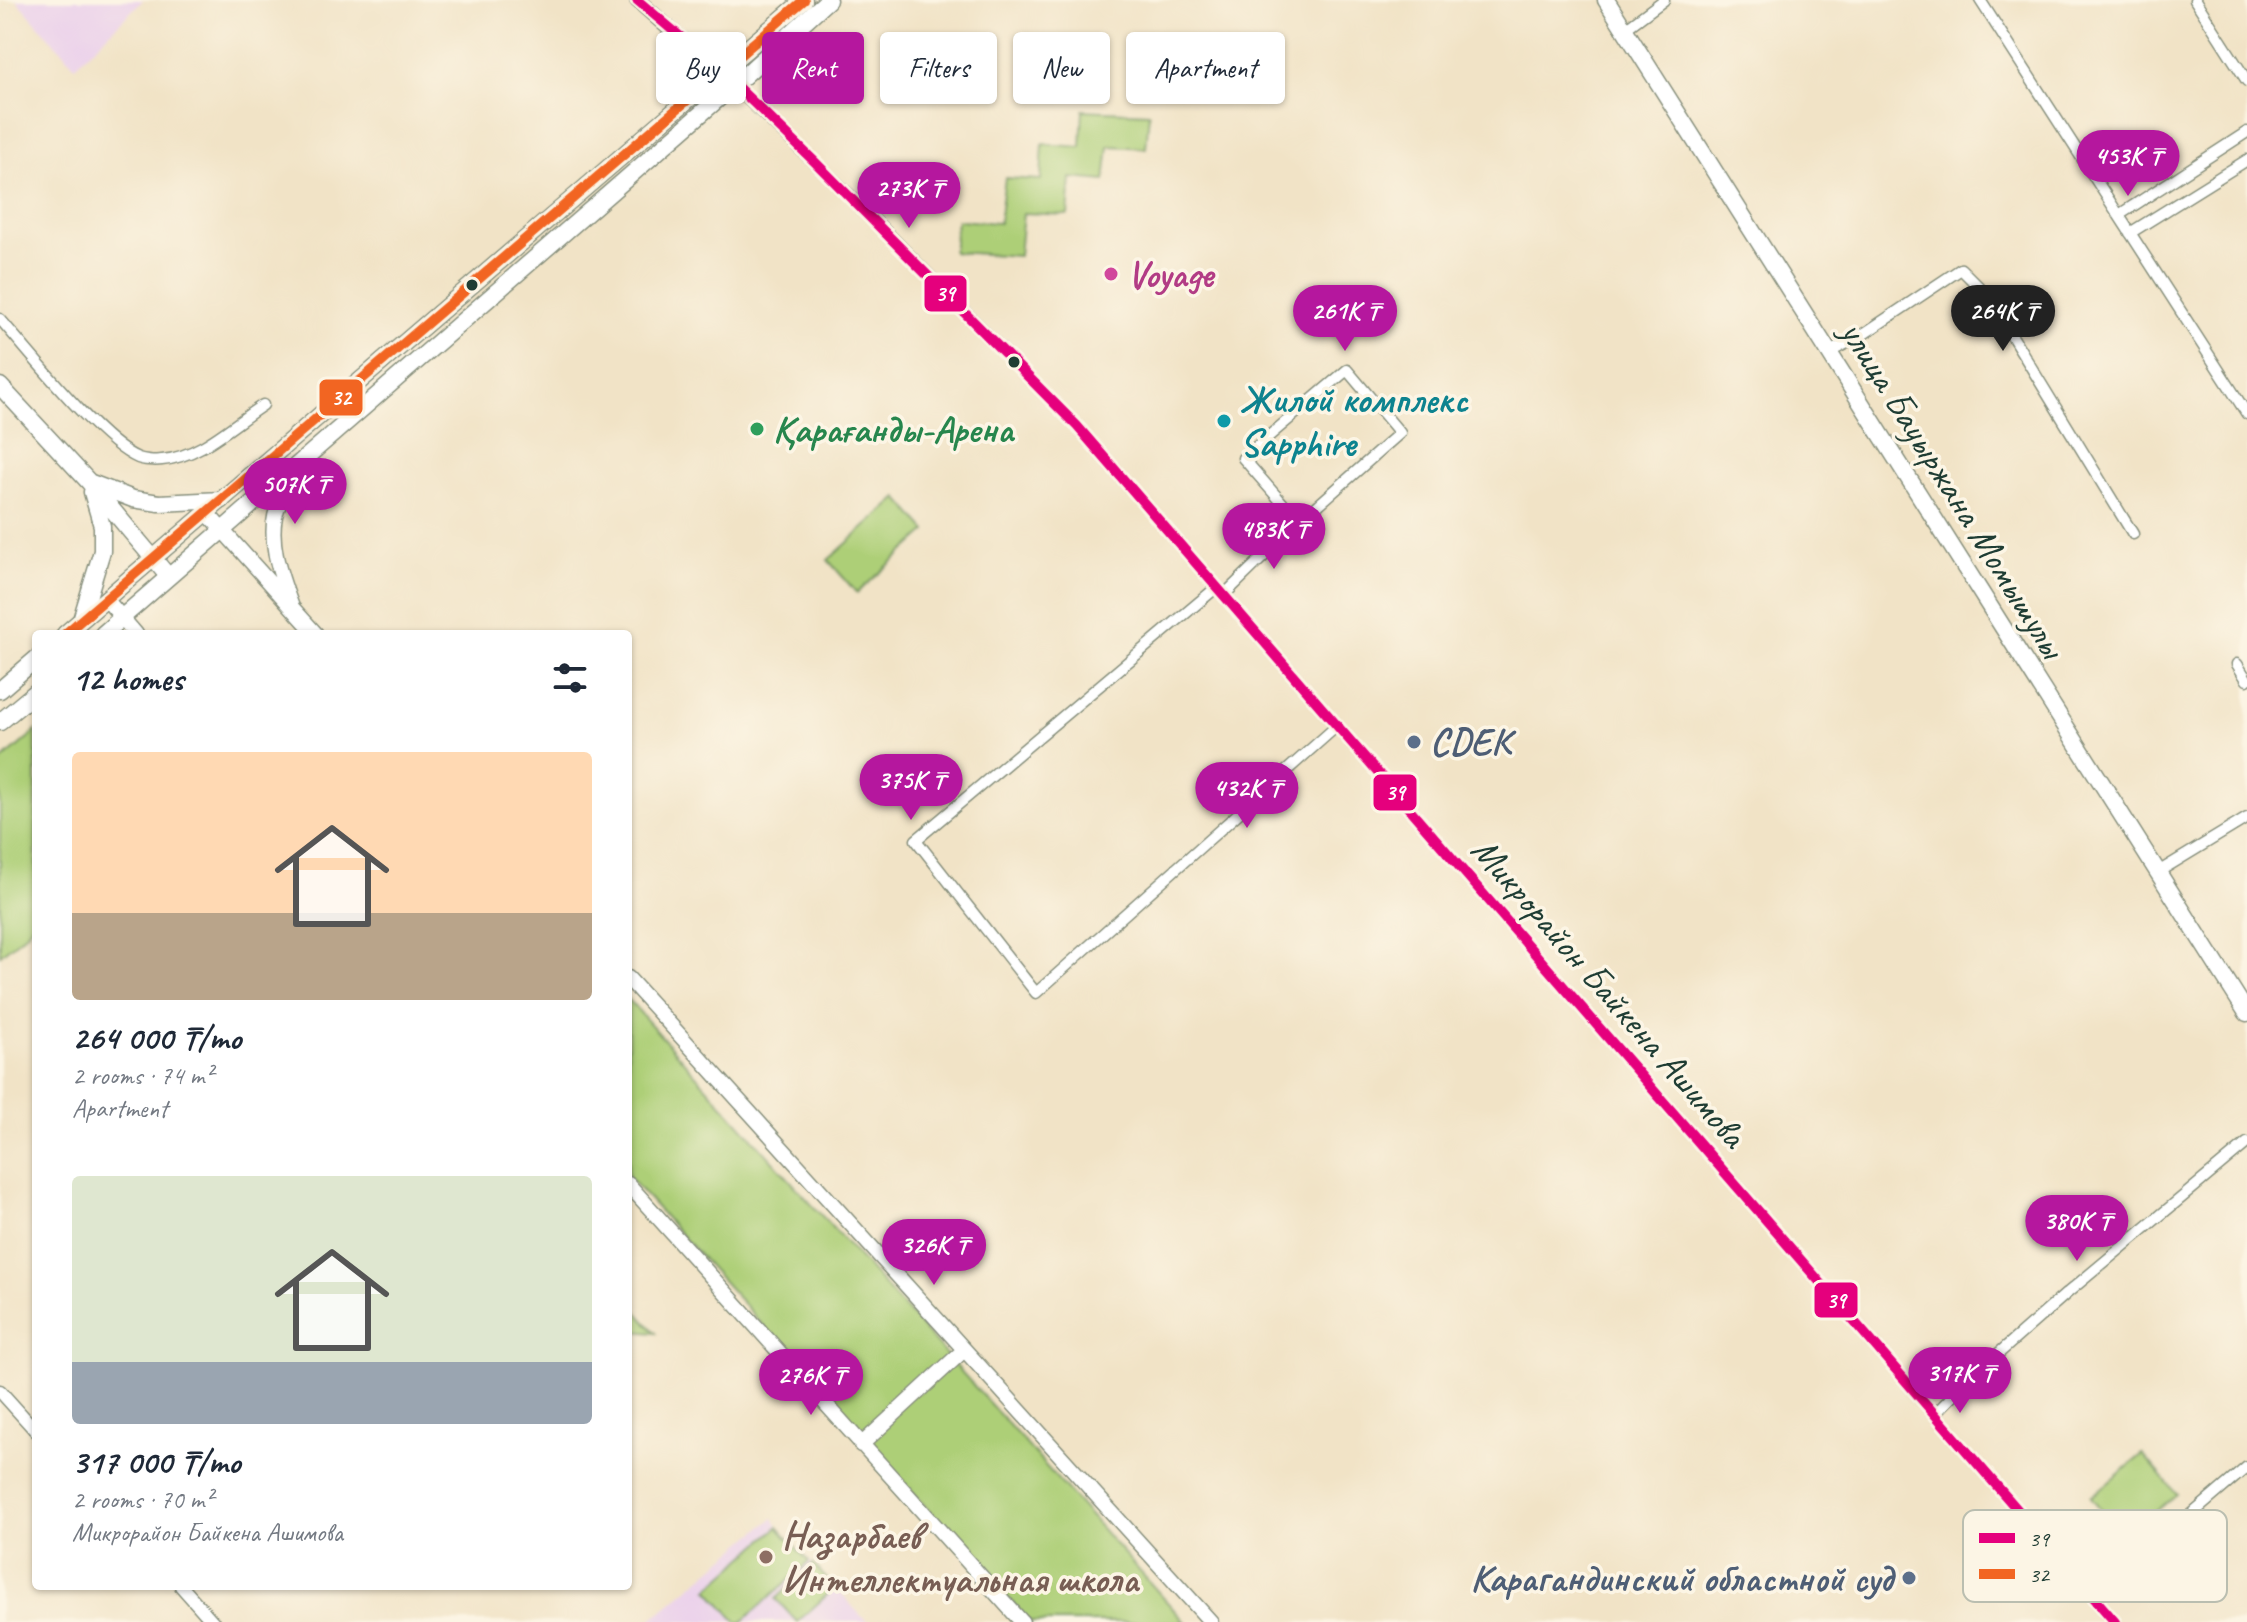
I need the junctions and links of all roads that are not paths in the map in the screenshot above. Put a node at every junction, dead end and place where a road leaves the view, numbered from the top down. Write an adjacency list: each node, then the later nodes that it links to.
1 (637, 0): 9 (main road)
2 (804, 0): 10 (main road)
3 (828, 0): 11 (main road)
4 (1606, 0): 8 (main road, улица Бауыржана Момышулы)
5 (1664, 0): 8 (street)
6 (1980, 0): 18 (street)
7 (2195, 0): 12 (street)
8 (1625, 29): 21 (main road, улица Бауыржана Момышулы)
9 (675, 32)
10 (746, 51)
11 (746, 74)
12 (2247, 81)
13 (746, 96): 34 (street, Микрорайон Байкена Ашимова)
14 (685, 104): 27 (main road)
15 (712, 104): 25 (main road)
16 (2247, 132): 18 (street)
17 (2247, 160): 19 (street)
18 (2119, 215): 19 (street)
19 (2130, 233): 24 (street)
20 (0, 319): 23 (street)
21 (1828, 353): 31 (street); 51 (main road, улица Бауыржана Момышулы)
22 (0, 386): 26 (main road)
23 (263, 405)
24 (2247, 414)
25 (317, 448): 30 (main road); 36 (main road)
26 (89, 482): 27 (main road); 32 (main road); 38 (main road)
27 (222, 500): 28 (main road)
28 (207, 513): 30 (main road); 32 (main road)
29 (1299, 522): 29 (street); 34 (street)
30 (221, 530): 33 (main road); 36 (main road)
31 (2133, 534)
32 (154, 557): 33 (main road); 35 (main road)
33 (168, 576): 37 (main road)
34 (1221, 591): 49 (street, Микрорайон Байкена Ашимова); 49 (street)
35 (106, 599): 37 (main road); 38 (main road)
36 (292, 607): 42 (main road)
37 (122, 618): 40 (main road); 41 (main road)
38 (81, 620): 39 (main road)
39 (70, 630)
40 (108, 630)
41 (132, 630)
42 (312, 630)
43 (32, 662): 46 (main road)
44 (2237, 664): 45 (street)
45 (2247, 680)
46 (0, 690)
47 (32, 697): 48 (main road)
48 (0, 722)
49 (1338, 725): 58 (street, Микрорайон Байкена Ашимова)
50 (2247, 818): 51 (street)
51 (2158, 872): 53 (main road, улица Бауыржана Момышулы)
52 (632, 982): 56 (main road)
53 (2247, 1013)
54 (2247, 1143): 58 (street)
55 (632, 1188): 60 (main road)
56 (964, 1350): 60 (main road); 68 (main road)
57 (3, 1399): 59 (street)
58 (1935, 1414): 62 (street, Микрорайон Байкена Ашимова)
59 (32, 1427)
60 (861, 1445): 67 (main road)
61 (2247, 1467): 63 (street)
62 (2018, 1510)
63 (2197, 1510)
64 (185, 1590): 66 (street)
65 (2098, 1602): 69 (street, Микрорайон Байкена Ашимова)
66 (213, 1622)
67 (1022, 1622)
68 (1211, 1622)
69 (2115, 1622)

